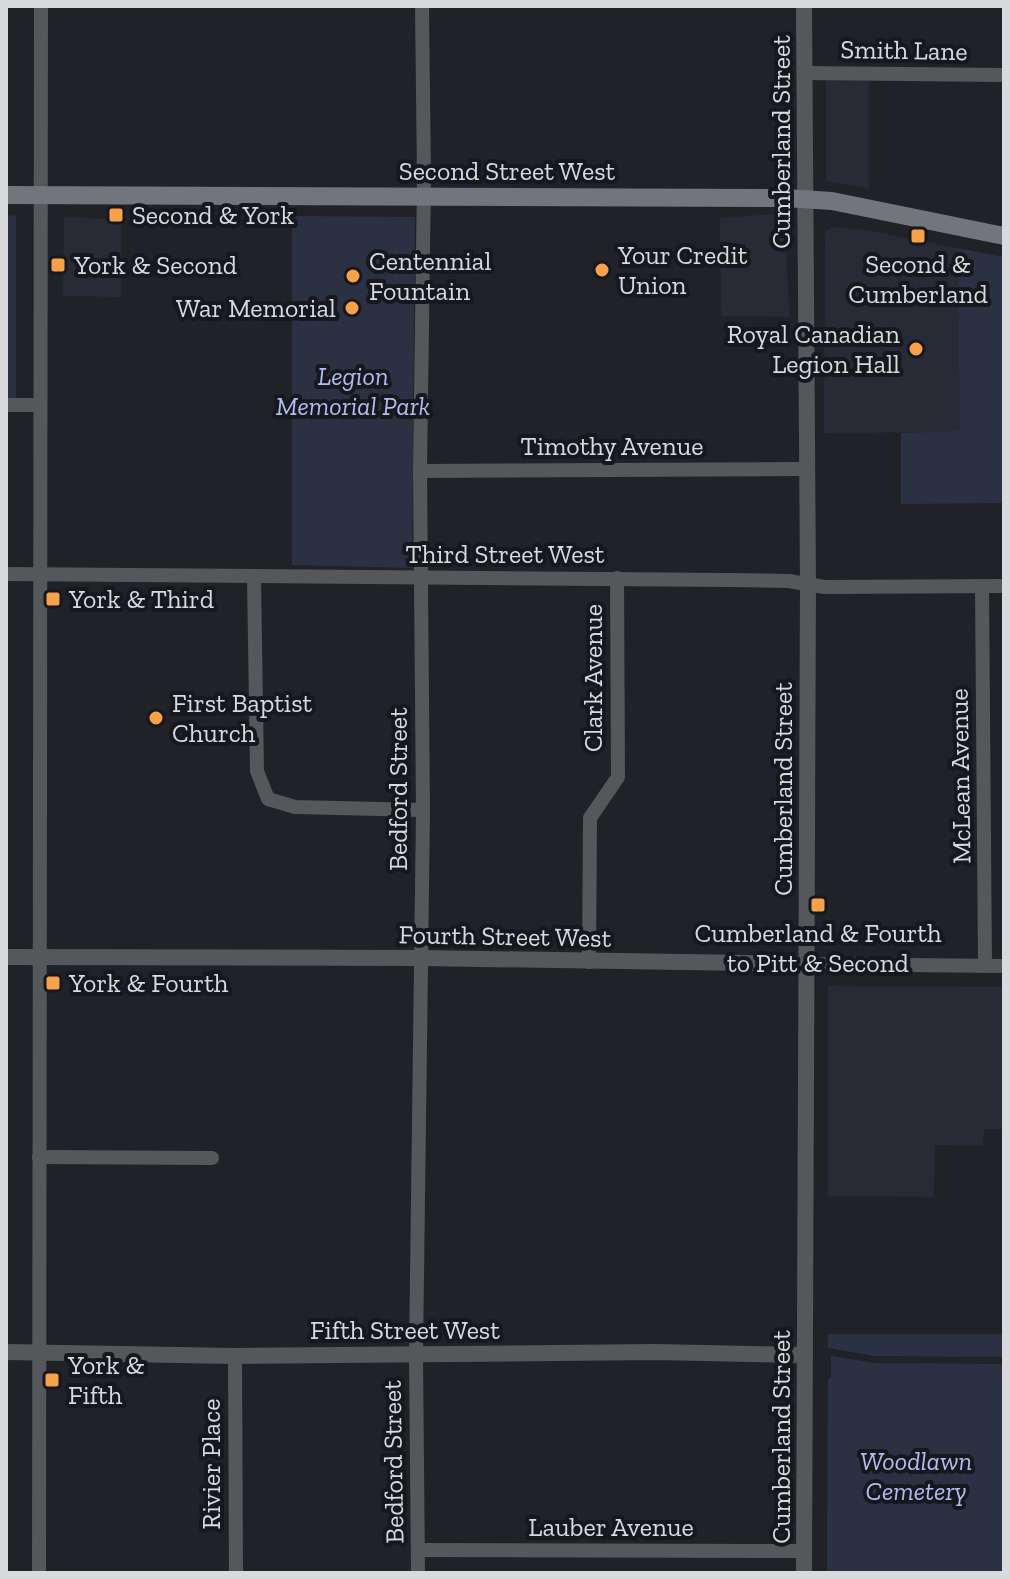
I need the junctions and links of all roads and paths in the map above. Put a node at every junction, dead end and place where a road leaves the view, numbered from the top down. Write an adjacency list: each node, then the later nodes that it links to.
1 (41, 6): 7 (street)
2 (422, 6): 8 (street, Bedford Street)
3 (804, 6): 4 (street, Cumberland Street)
4 (804, 73): 5 (street, Smith Lane); 9 (street, Cumberland Street)
5 (1004, 75)
6 (6, 195): 7 (main road, Second Street West)
7 (42, 195): 8 (main road, Second Street West); 12 (street)
8 (424, 197): 9 (main road, Second Street West); 14 (street, Bedford Street)
9 (805, 199): 10 (main road, Second Street West); 13 (street, Cumberland Street)
10 (1004, 236)
11 (6, 405): 12 (street)
12 (40, 405): 16 (street)
13 (805, 469): 14 (street, Timothy Avenue); 20 (street, Cumberland Street)
14 (420, 471): 18 (street, Bedford Street)
15 (6, 574): 16 (street, Third Street West)
16 (41, 574): 17 (street, Third Street West); 24 (street)
17 (254, 576): 18 (street, Third Street West); 23 (street)
18 (422, 578): 19 (street, Third Street West); 23 (street, Bedford Street)
19 (617, 578): 20 (street, Third Street West); 27 (street, Clark Avenue)
20 (808, 584): 21 (street, Third Street West); 28 (street, Cumberland Street)
21 (982, 586): 22 (street, Third Street West); 29 (street, McLean Avenue)
22 (1004, 586)
23 (423, 810): 26 (street, Bedford Street)
24 (40, 956): 25 (street, Fourth Street West); 26 (street, Fourth Street West); 31 (street)
25 (6, 957)
26 (421, 958): 27 (street, Fourth Street West); 35 (street, Bedford Street)
27 (589, 962): 28 (street, Fourth Street West)
28 (806, 964): 29 (street, Fourth Street West); 36 (street, Cumberland Street)
29 (985, 966): 30 (street, Fourth Street West)
30 (1004, 966)
31 (39, 1157): 32 (street); 34 (street)
32 (212, 1158)
33 (6, 1352): 34 (street, Fifth Street West)
34 (39, 1352): 37 (street, Fifth Street West); 41 (street)
35 (416, 1354): 36 (street, Fifth Street West); 37 (street, Fifth Street West); 38 (street, Bedford Street)
36 (805, 1355): 39 (street, Cumberland Street)
37 (235, 1356): 40 (street, Rivier Place)
38 (418, 1550): 39 (street, Lauber Avenue); 42 (street, Bedford Street)
39 (804, 1551): 43 (street, Cumberland Street)
40 (236, 1572)
41 (39, 1573)
42 (418, 1573)
43 (804, 1573)

